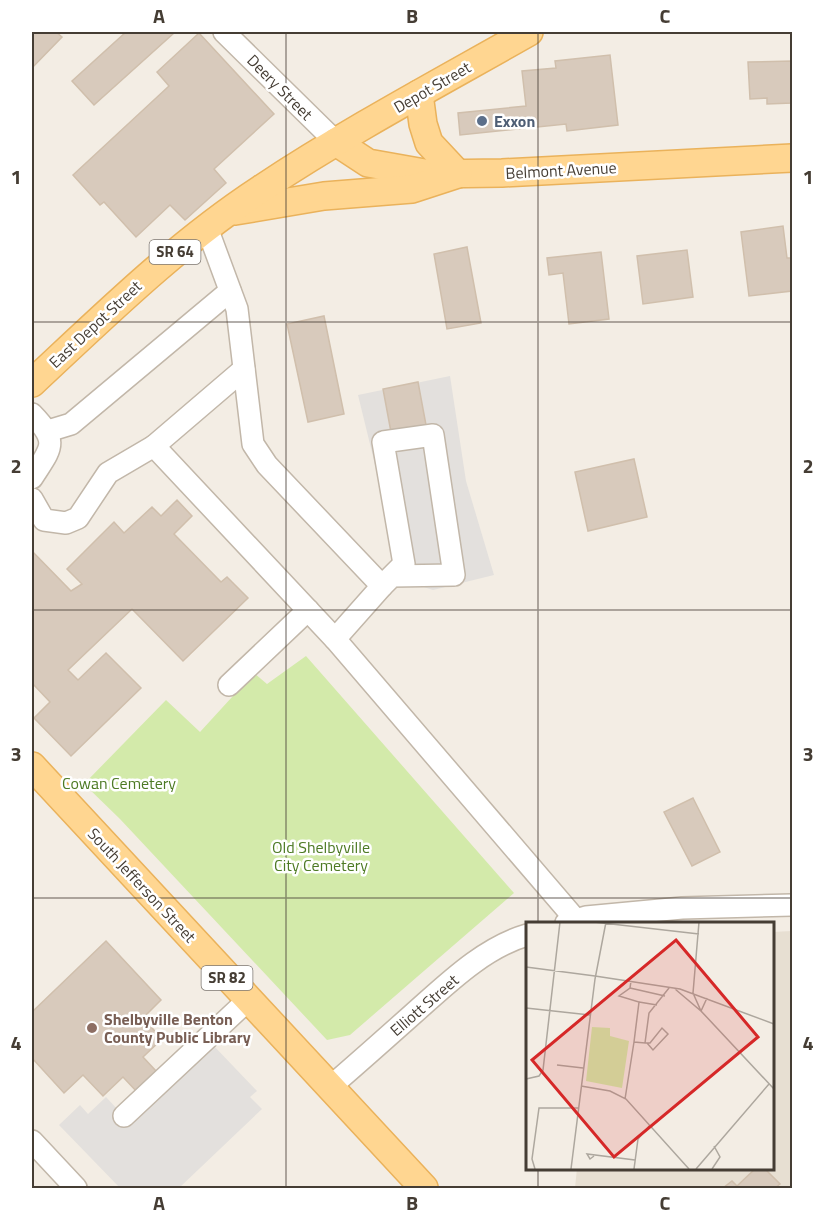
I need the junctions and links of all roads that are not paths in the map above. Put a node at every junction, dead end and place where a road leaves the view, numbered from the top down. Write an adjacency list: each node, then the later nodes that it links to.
1 (224, 32): 4 (street, Deery Street)
2 (529, 32): 3 (main road, Depot Street / SR 64)
3 (419, 94): 4 (main road, Depot Street / SR 64); 6 (main road)
4 (336, 142): 6 (main road, Belmont Avenue); 7 (main road, East Depot Street / SR 64)
5 (792, 158): 6 (main road, Belmont Avenue)
6 (458, 174): 7 (main road)
7 (230, 212): 8 (main road, East Depot Street / SR 64)
8 (207, 228): 9 (street); 11 (main road, East Depot Street / SR 64)
9 (230, 291): 10 (street); 13 (street)
10 (244, 369): 14 (street); 17 (street)
11 (32, 383)
12 (32, 414): 13 (street)
13 (48, 431): 15 (street)
14 (154, 446): 16 (street); 18 (street)
15 (32, 478)
16 (32, 499)
17 (387, 581): 17 (street); 19 (street)
18 (308, 610): 19 (street); 20 (street)
19 (334, 639): 23 (street)
20 (229, 685)
21 (32, 766): 25 (main road, South Jefferson Street / SR 82)
22 (792, 905): 23 (street)
23 (571, 921)
24 (526, 935): 26 (street, Elliott Street)
25 (248, 1000): 26 (main road, South Jefferson Street / SR 82); 27 (street)
26 (329, 1088): 30 (main road, South Jefferson Street / SR 82)
27 (124, 1116)
28 (32, 1141): 29 (street)
29 (76, 1188)
30 (424, 1188)

